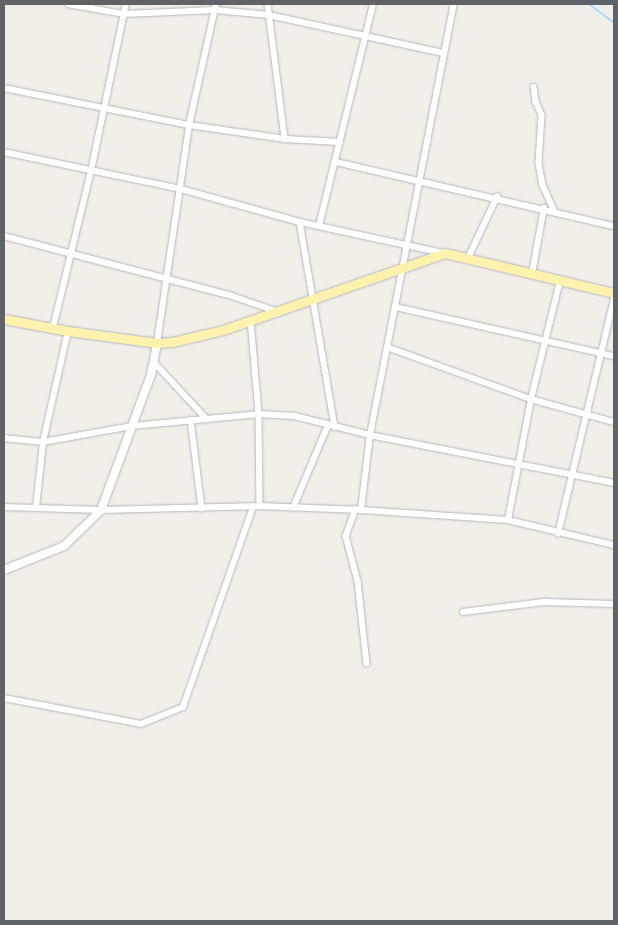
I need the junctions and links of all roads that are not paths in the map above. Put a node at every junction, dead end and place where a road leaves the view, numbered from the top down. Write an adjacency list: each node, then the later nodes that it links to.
1 (68, 4): 7 (street)
2 (126, 4): 7 (street)
3 (268, 4): 8 (street)
4 (373, 4): 9 (street)
5 (454, 4): 10 (street)
6 (215, 7): 7 (street); 8 (street); 14 (street)
7 (124, 14): 13 (street)
8 (270, 15): 9 (street); 15 (street)
9 (366, 35): 10 (street); 16 (street)
10 (443, 53): 20 (street)
11 (534, 87): 24 (street)
12 (4, 88): 13 (street)
13 (104, 110): 14 (street); 19 (street)
14 (189, 125): 15 (street); 21 (street)
15 (285, 139): 16 (street)
16 (340, 142): 18 (street)
17 (4, 152): 19 (street)
18 (336, 162): 20 (street); 26 (street)
19 (91, 172): 21 (street); 31 (street)
20 (420, 181): 22 (street); 29 (street)
21 (181, 189): 25 (street); 35 (street)
22 (497, 197): 23 (street); 32 (street)
23 (544, 208): 24 (street); 34 (street)
24 (554, 210): 27 (street)
25 (300, 222): 26 (street); 38 (street)
26 (319, 226): 29 (street)
27 (614, 226)
28 (4, 236): 31 (street)
29 (409, 247): 30 (street); 33 (street)
30 (445, 253): 32 (main road); 33 (main road)
31 (72, 254): 35 (street); 44 (street)
32 (468, 258): 34 (main road)
33 (403, 265): 38 (main road); 40 (street)
34 (532, 274): 36 (main road)
35 (165, 278): 41 (street); 46 (street)
36 (560, 281): 37 (main road); 47 (street)
37 (614, 293)
38 (314, 299): 41 (main road); 59 (street)
39 (614, 299): 49 (street)
40 (396, 307): 47 (street); 48 (street)
41 (277, 312): 43 (main road)
42 (4, 318): 44 (main road)
43 (251, 320): 46 (main road); 53 (street)
44 (53, 328): 45 (main road)
45 (68, 331): 46 (main road); 62 (street)
46 (157, 343): 51 (street)
47 (547, 343): 49 (street); 52 (street)
48 (387, 347): 52 (street); 60 (street)
49 (602, 353): 50 (street); 54 (street)
50 (614, 356)
51 (154, 362): 55 (street); 58 (street)
52 (531, 399): 54 (street); 63 (street)
53 (259, 414): 55 (street); 59 (street); 67 (street)
54 (585, 414): 57 (street); 64 (street)
55 (207, 419): 56 (street)
56 (192, 420): 58 (street); 70 (street)
57 (614, 422)
58 (132, 426): 62 (street); 72 (street)
59 (331, 426): 60 (street); 71 (street)
60 (370, 435): 63 (street); 73 (street)
61 (4, 438): 62 (street)
62 (43, 442): 69 (street)
63 (521, 464): 64 (street); 74 (street)
64 (574, 475): 65 (street); 75 (street)
65 (614, 483)
66 (253, 506): 67 (street); 70 (street); 81 (street)
67 (260, 506): 71 (street)
68 (4, 507): 69 (street)
69 (36, 508): 72 (street)
70 (202, 508): 72 (street)
71 (293, 508): 73 (street)
72 (101, 510): 77 (street)
73 (359, 510): 74 (street); 80 (street)
74 (508, 520): 75 (street)
75 (558, 534): 76 (street)
76 (614, 545)
77 (4, 570)
78 (614, 604): 79 (street)
79 (463, 612)
80 (367, 664)
81 (4, 698)

